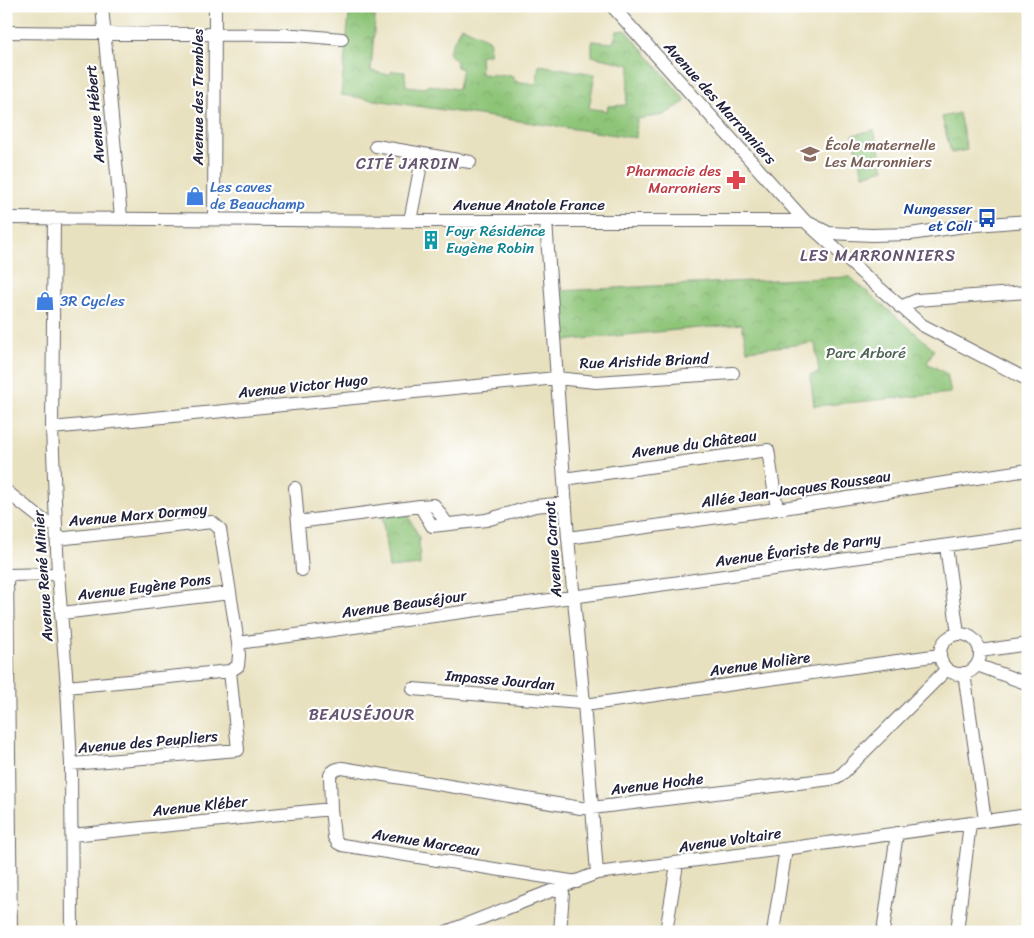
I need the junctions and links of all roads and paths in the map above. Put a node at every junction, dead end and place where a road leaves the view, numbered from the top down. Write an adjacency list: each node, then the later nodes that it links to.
1 (102, 6): 5 (street, Avenue Hébert)
2 (215, 6): 6 (street, Avenue des Trembles)
3 (612, 6): 17 (street, Avenue des Marronniers)
4 (6, 32): 5 (street)
5 (104, 33): 6 (street); 13 (street, Avenue Hébert)
6 (215, 34): 7 (street); 14 (street, Avenue des Trembles)
7 (342, 39)
8 (376, 146): 9 (street)
9 (423, 154): 10 (street); 15 (street)
10 (470, 162)
11 (6, 218): 12 (street, Avenue Anatole France)
12 (54, 218): 13 (street, Avenue Anatole France); 24 (street, Avenue René Minier)
13 (121, 218): 14 (street, Avenue Anatole France)
14 (214, 219): 15 (street, Avenue Anatole France)
15 (410, 221): 16 (street, Avenue Anatole France)
16 (546, 221): 17 (street, Avenue Anatole France); 22 (street, Avenue Carnot)
17 (805, 221): 18 (street); 20 (street)
18 (1028, 221)
19 (1028, 292): 20 (street)
20 (900, 307): 23 (street)
21 (733, 373): 22 (street, Rue Aristide Briand)
22 (556, 378): 24 (street, Avenue Victor Hugo); 26 (street, Avenue Carnot)
23 (1028, 380)
24 (52, 428): 32 (street, Avenue René Minier)
25 (1028, 470): 30 (street, Allée Jean-Jacques Rousseau)
26 (564, 479): 29 (street, Avenue Carnot); 30 (street, Avenue du Château)
27 (295, 488): 31 (street)
28 (6, 491): 32 (street)
29 (566, 503): 31 (street); 34 (street, Avenue Carnot)
30 (777, 510): 34 (street, Allée Jean-Jacques Rousseau)
31 (298, 522): 37 (street)
32 (56, 525): 35 (street, Avenue René Minier)
33 (1028, 534): 36 (street, Avenue Évariste de Parny)
34 (568, 538): 41 (street, Avenue Carnot)
35 (57, 539): 38 (street, Avenue René Minier); 40 (street, Avenue Marx Dormoy)
36 (946, 546): 41 (street, Avenue Évariste de Parny); 43 (street)
37 (302, 570)
38 (58, 574): 39 (street); 42 (street, Avenue René Minier)
39 (6, 575): 71 (street)
40 (230, 593): 42 (street, Avenue Eugène Pons); 44 (street)
41 (573, 597): 44 (street, Avenue Beauséjour); 55 (street, Avenue Carnot)
42 (62, 613): 53 (street, Avenue René Minier)
43 (958, 634): 46 (street); 47 (street)
44 (238, 643): 50 (street)
45 (1028, 644): 46 (street)
46 (980, 651): 48 (street)
47 (940, 655): 49 (street); 55 (street, Avenue Molière)
48 (977, 665): 51 (street); 52 (street)
49 (947, 669): 51 (street); 58 (street, Avenue Hoche)
50 (230, 671): 53 (street); 56 (street, Avenue des Peupliers)
51 (964, 673): 61 (street)
52 (1028, 684)
53 (68, 687): 56 (street, Avenue René Minier)
54 (413, 689): 55 (street, Impasse Jourdan)
55 (584, 703): 58 (street, Avenue Carnot)
56 (71, 764): 64 (street, Avenue René Minier)
57 (330, 776): 58 (street, Avenue Hoche); 59 (street, Avenue Marceau)
58 (592, 808): 67 (street, Avenue Carnot)
59 (332, 809): 64 (street, Avenue Kléber); 68 (street, Avenue Marceau)
60 (1028, 814): 61 (street, Avenue Voltaire)
61 (985, 820): 62 (street, Avenue Voltaire)
62 (970, 823): 63 (street, Avenue Voltaire); 78 (street)
63 (897, 833): 65 (street, Avenue Voltaire); 77 (street)
64 (72, 835): 72 (street, Avenue René Minier)
65 (785, 849): 66 (street, Avenue Voltaire); 76 (street)
66 (677, 864): 67 (street, Avenue Voltaire); 75 (street)
67 (597, 873): 68 (street, Avenue Voltaire)
68 (577, 882): 69 (street, Avenue Voltaire)
69 (562, 887): 70 (street, Avenue Voltaire); 74 (street)
70 (468, 928): 73 (street, Avenue Voltaire)
71 (11, 932)
72 (72, 932)
73 (446, 932)
74 (560, 932)
75 (666, 932)
76 (773, 932)
77 (883, 932)
78 (956, 932)

